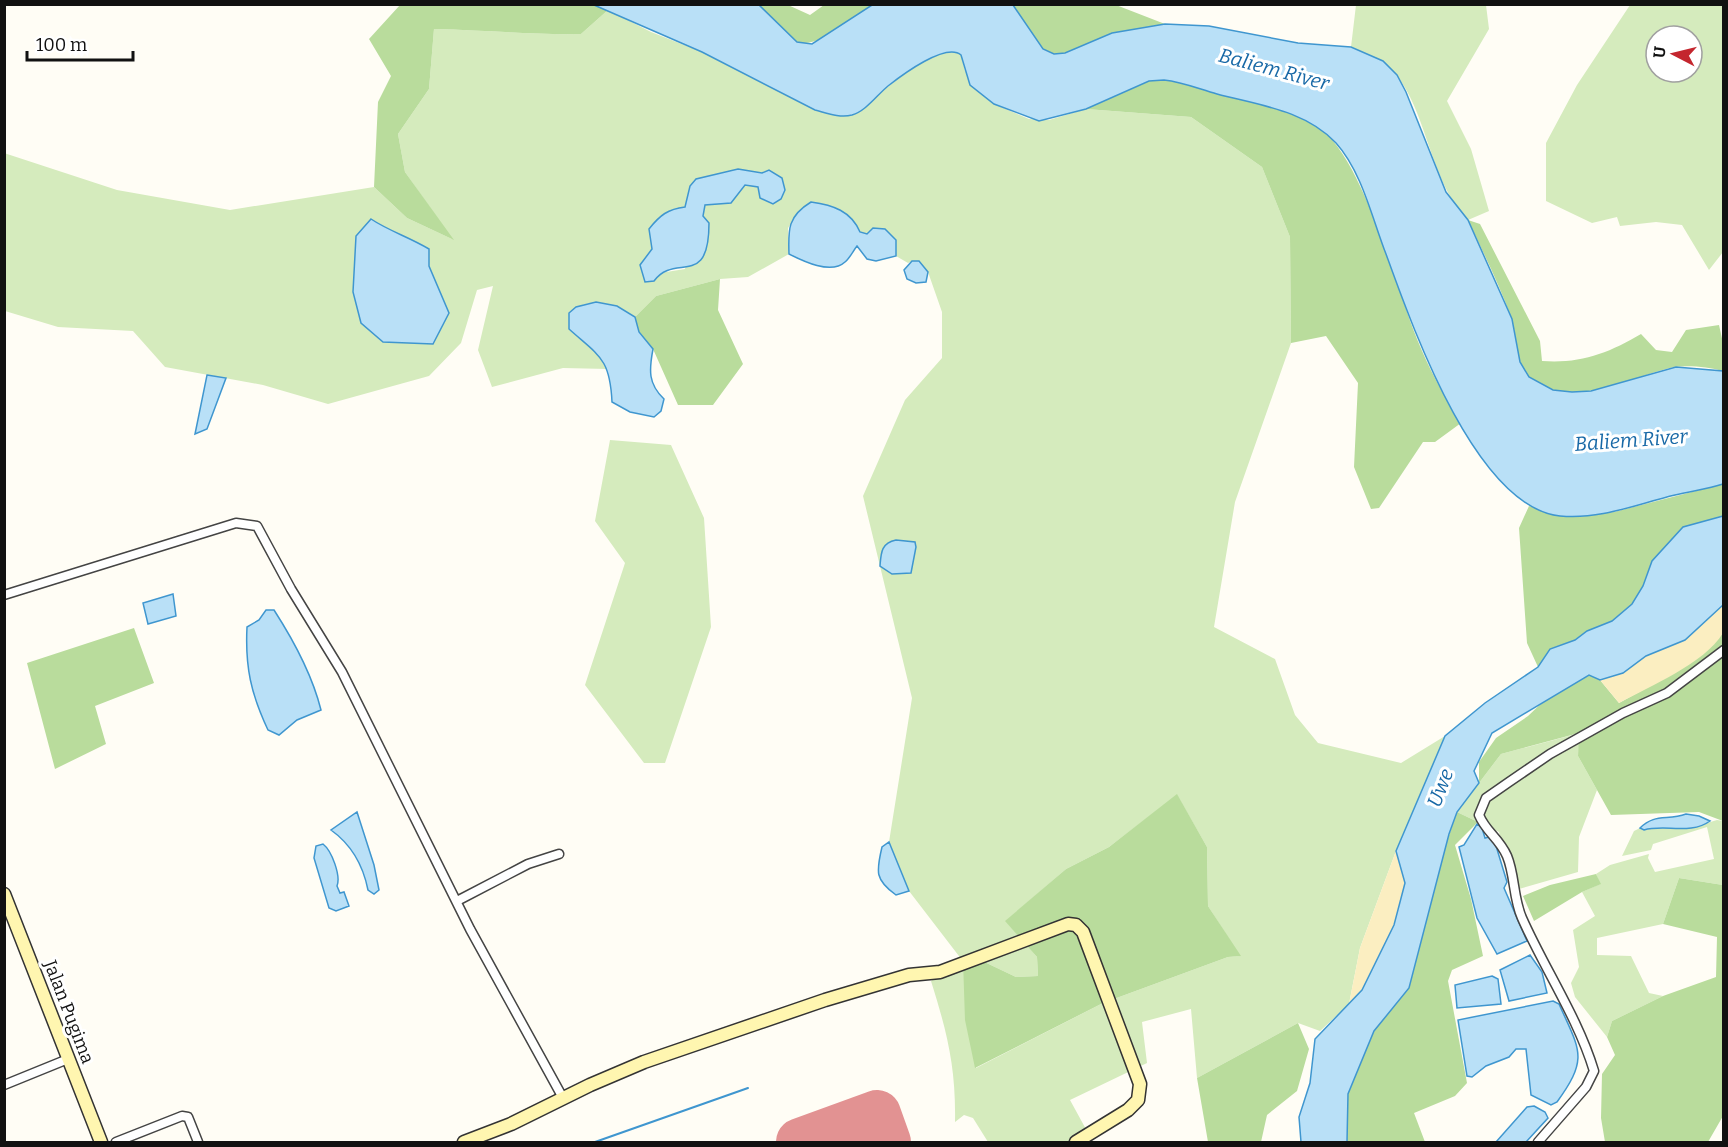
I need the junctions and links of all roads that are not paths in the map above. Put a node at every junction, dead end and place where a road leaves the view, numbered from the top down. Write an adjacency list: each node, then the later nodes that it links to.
1 (4, 595): 5 (street)
2 (1724, 650): 14 (street)
3 (559, 854): 5 (street)
4 (4, 894): 6 (main road, Jalan Pugima)
5 (457, 901): 8 (street)
6 (68, 1059): 7 (street); 9 (main road, Jalan Pugima)
7 (4, 1085)
8 (563, 1098): 12 (main road); 13 (main road)
9 (101, 1143)
10 (116, 1143): 11 (street)
11 (198, 1143)
12 (464, 1143)
13 (1076, 1143)
14 (1538, 1143)

